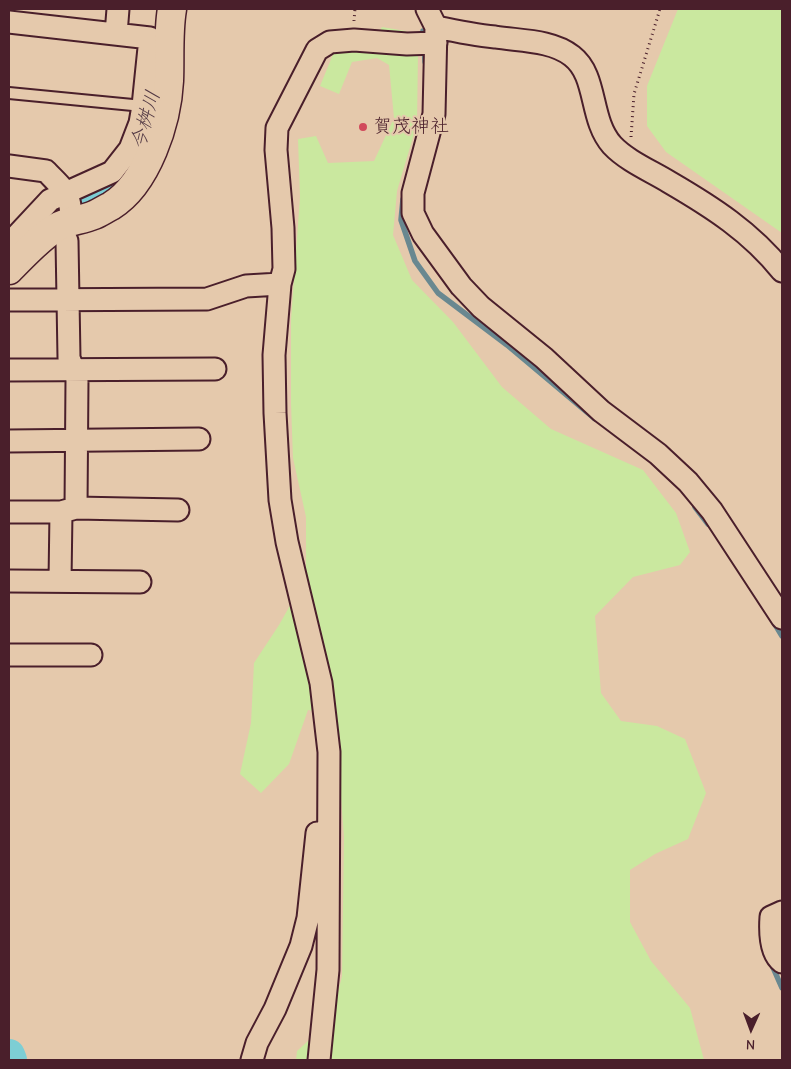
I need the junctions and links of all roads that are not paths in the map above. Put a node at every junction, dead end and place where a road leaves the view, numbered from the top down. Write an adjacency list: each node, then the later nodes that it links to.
1 (118, 9): 5 (street)
2 (172, 9): 10 (street)
3 (9, 22): 5 (street)
4 (433, 26): 13 (street); 14 (street); 29 (street)
5 (116, 34): 7 (street)
6 (9, 93): 7 (lane)
7 (144, 106): 9 (street)
8 (9, 166): 9 (street)
9 (65, 192): 10 (street); 11 (street)
10 (66, 224): 12 (street); 16 (street)
11 (9, 244)
12 (9, 270)
13 (782, 271)
14 (280, 284): 16 (street); 32 (street)
15 (9, 300): 16 (street)
16 (70, 300): 17 (street)
17 (73, 369): 18 (street); 19 (street); 22 (street)
18 (215, 369)
19 (9, 370)
20 (199, 439): 22 (street)
21 (9, 441): 22 (street)
22 (77, 441): 23 (street)
23 (69, 510): 24 (street); 25 (street); 27 (street)
24 (178, 510)
25 (9, 512)
26 (9, 580): 27 (street)
27 (60, 581): 28 (street)
28 (140, 582)
29 (782, 618)
30 (9, 655): 31 (street)
31 (91, 655)
32 (329, 809): 35 (street); 36 (street)
33 (782, 912): 34 (street)
34 (782, 962)
35 (252, 1060)
36 (319, 1060)

